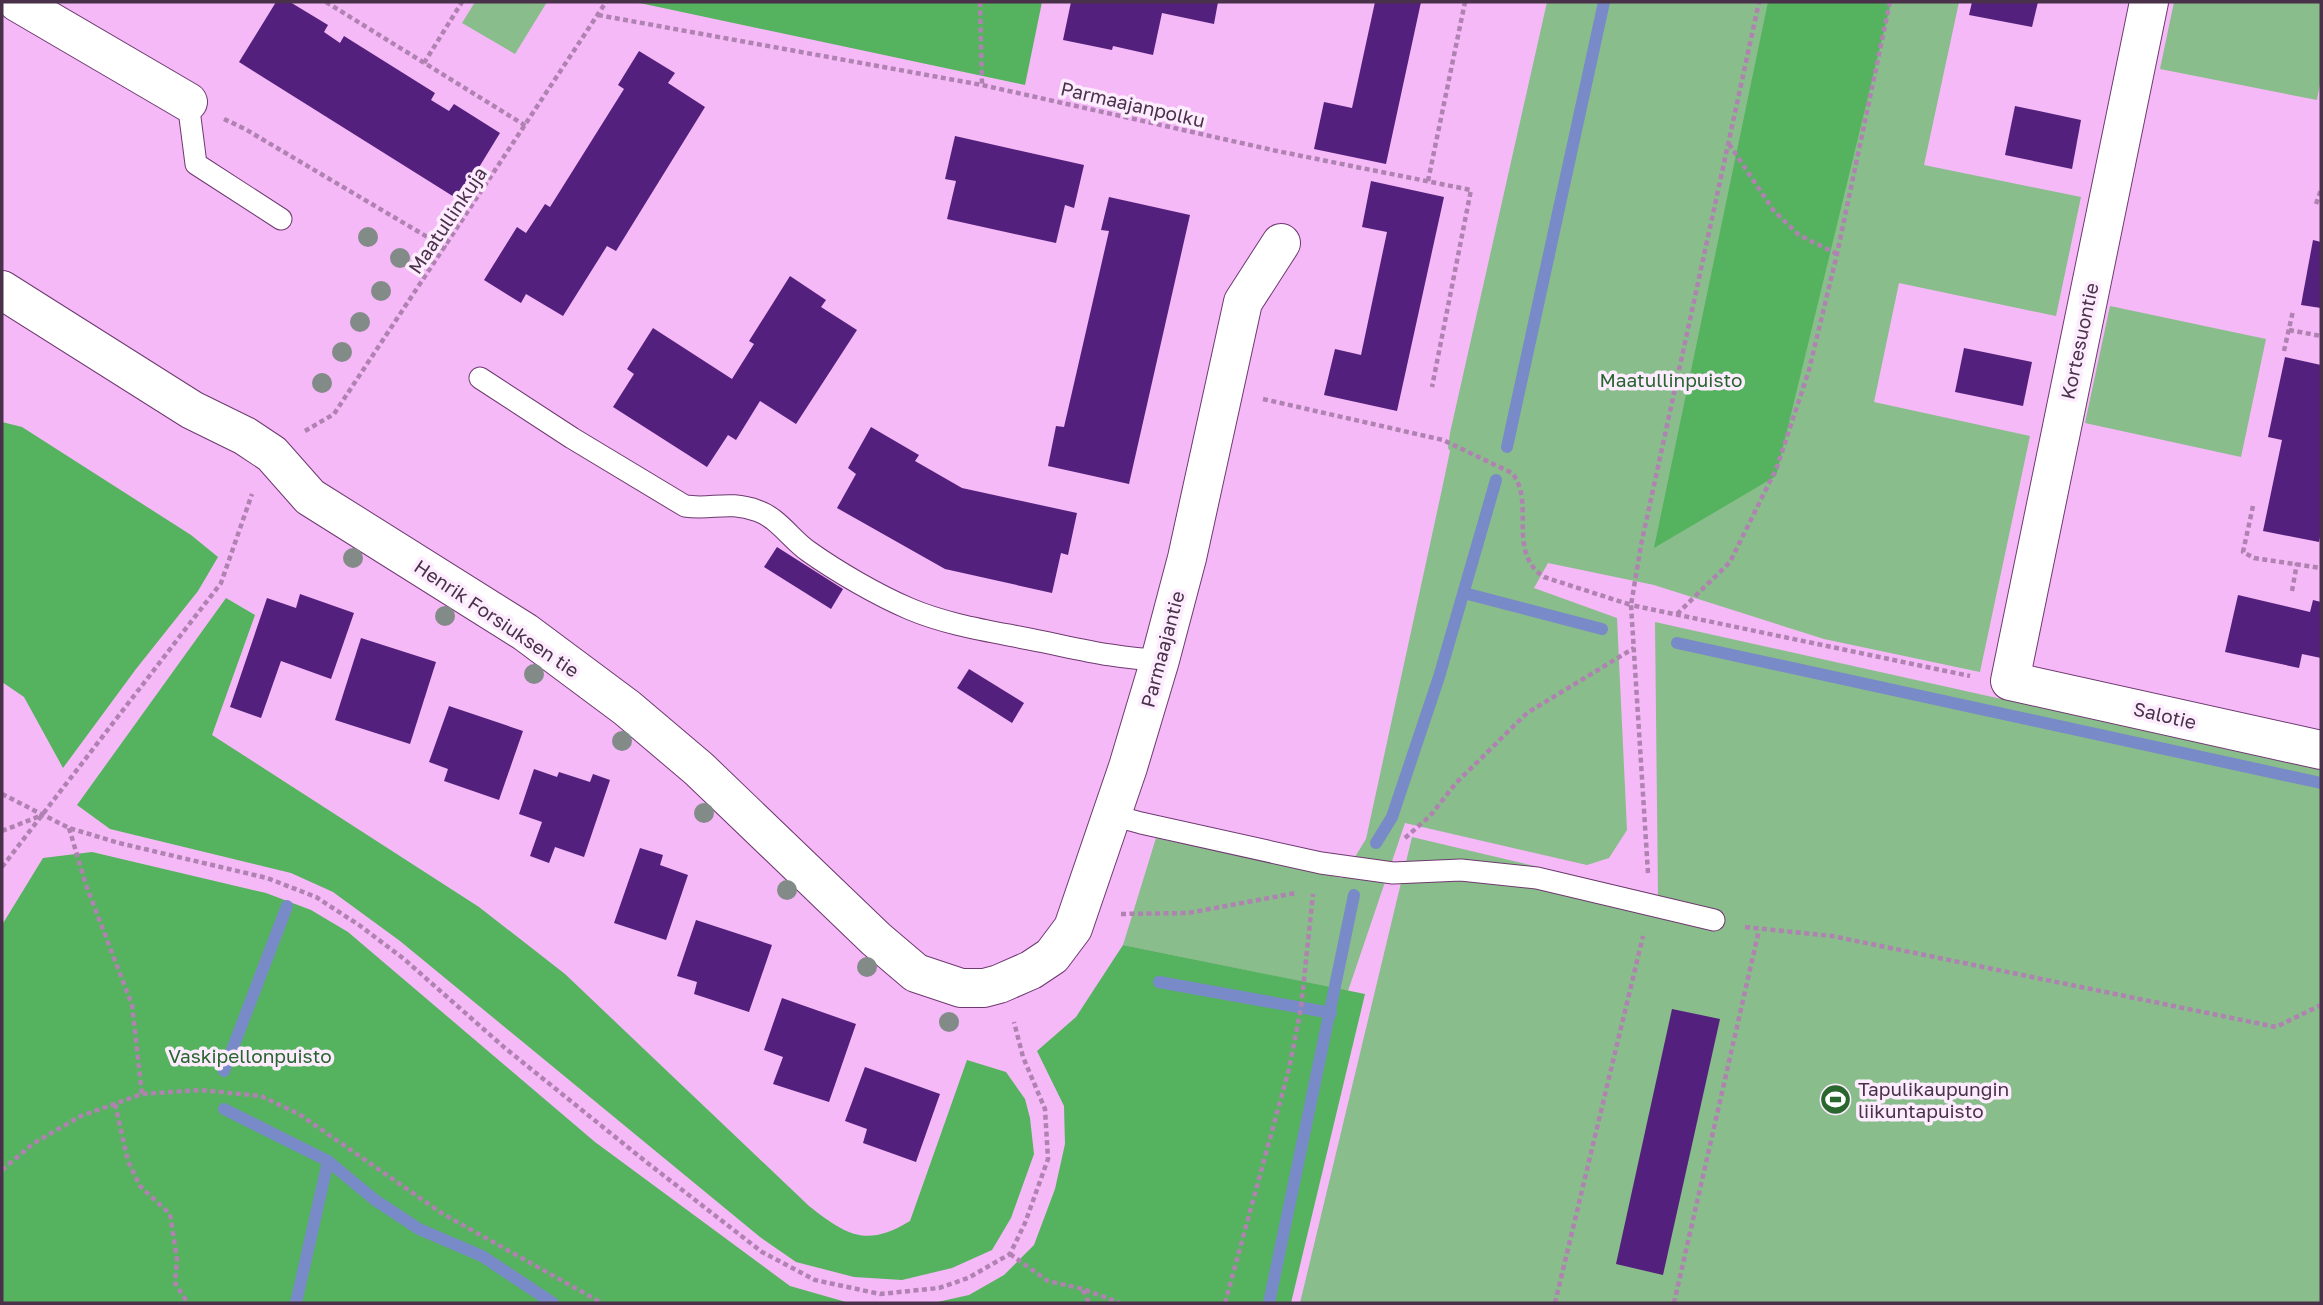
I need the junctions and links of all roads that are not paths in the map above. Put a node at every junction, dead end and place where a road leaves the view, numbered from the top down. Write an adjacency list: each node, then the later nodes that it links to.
1 (17, 2): 3 (street)
2 (2149, 2): 9 (street, Kortesuontie)
3 (188, 102): 4 (lane)
4 (281, 219)
5 (1281, 243): 8 (street, Parmaajantie)
6 (2, 290): 13 (street, Henrik Forsiuksen tie)
7 (480, 378): 8 (lane)
8 (1160, 660): 11 (street, Parmaajantie)
9 (2010, 681): 10 (street, Salotie)
10 (2321, 750)
11 (1112, 815): 12 (lane); 13 (street, Parmaajantie)
12 (1714, 920)
13 (961, 988)

